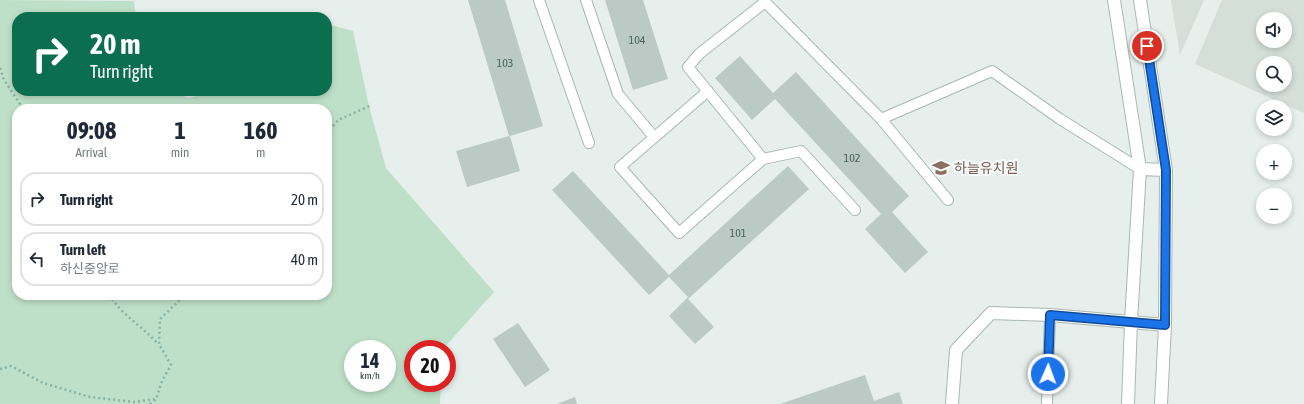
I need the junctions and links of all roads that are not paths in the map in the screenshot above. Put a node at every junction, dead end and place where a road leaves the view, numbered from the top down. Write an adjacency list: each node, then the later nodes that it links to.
1 (539, 0): 8 (lane)
2 (586, 0): 7 (lane)
3 (1114, 0): 10 (street)
4 (1140, 0): 11 (street)
5 (708, 91): 6 (lane); 7 (lane); 9 (lane)
6 (880, 120): 10 (lane); 12 (lane)
7 (654, 137): 9 (lane)
8 (589, 143)
9 (763, 159): 13 (lane)
10 (1140, 169): 11 (street); 15 (street)
11 (1166, 170): 16 (street)
12 (948, 200)
13 (855, 210)
14 (1050, 315): 15 (street); 17 (street); 18 (lane)
15 (1131, 322): 16 (street); 19 (street)
16 (1165, 325): 20 (street)
17 (952, 404)
18 (1046, 404)
19 (1128, 404)
20 (1161, 404)

